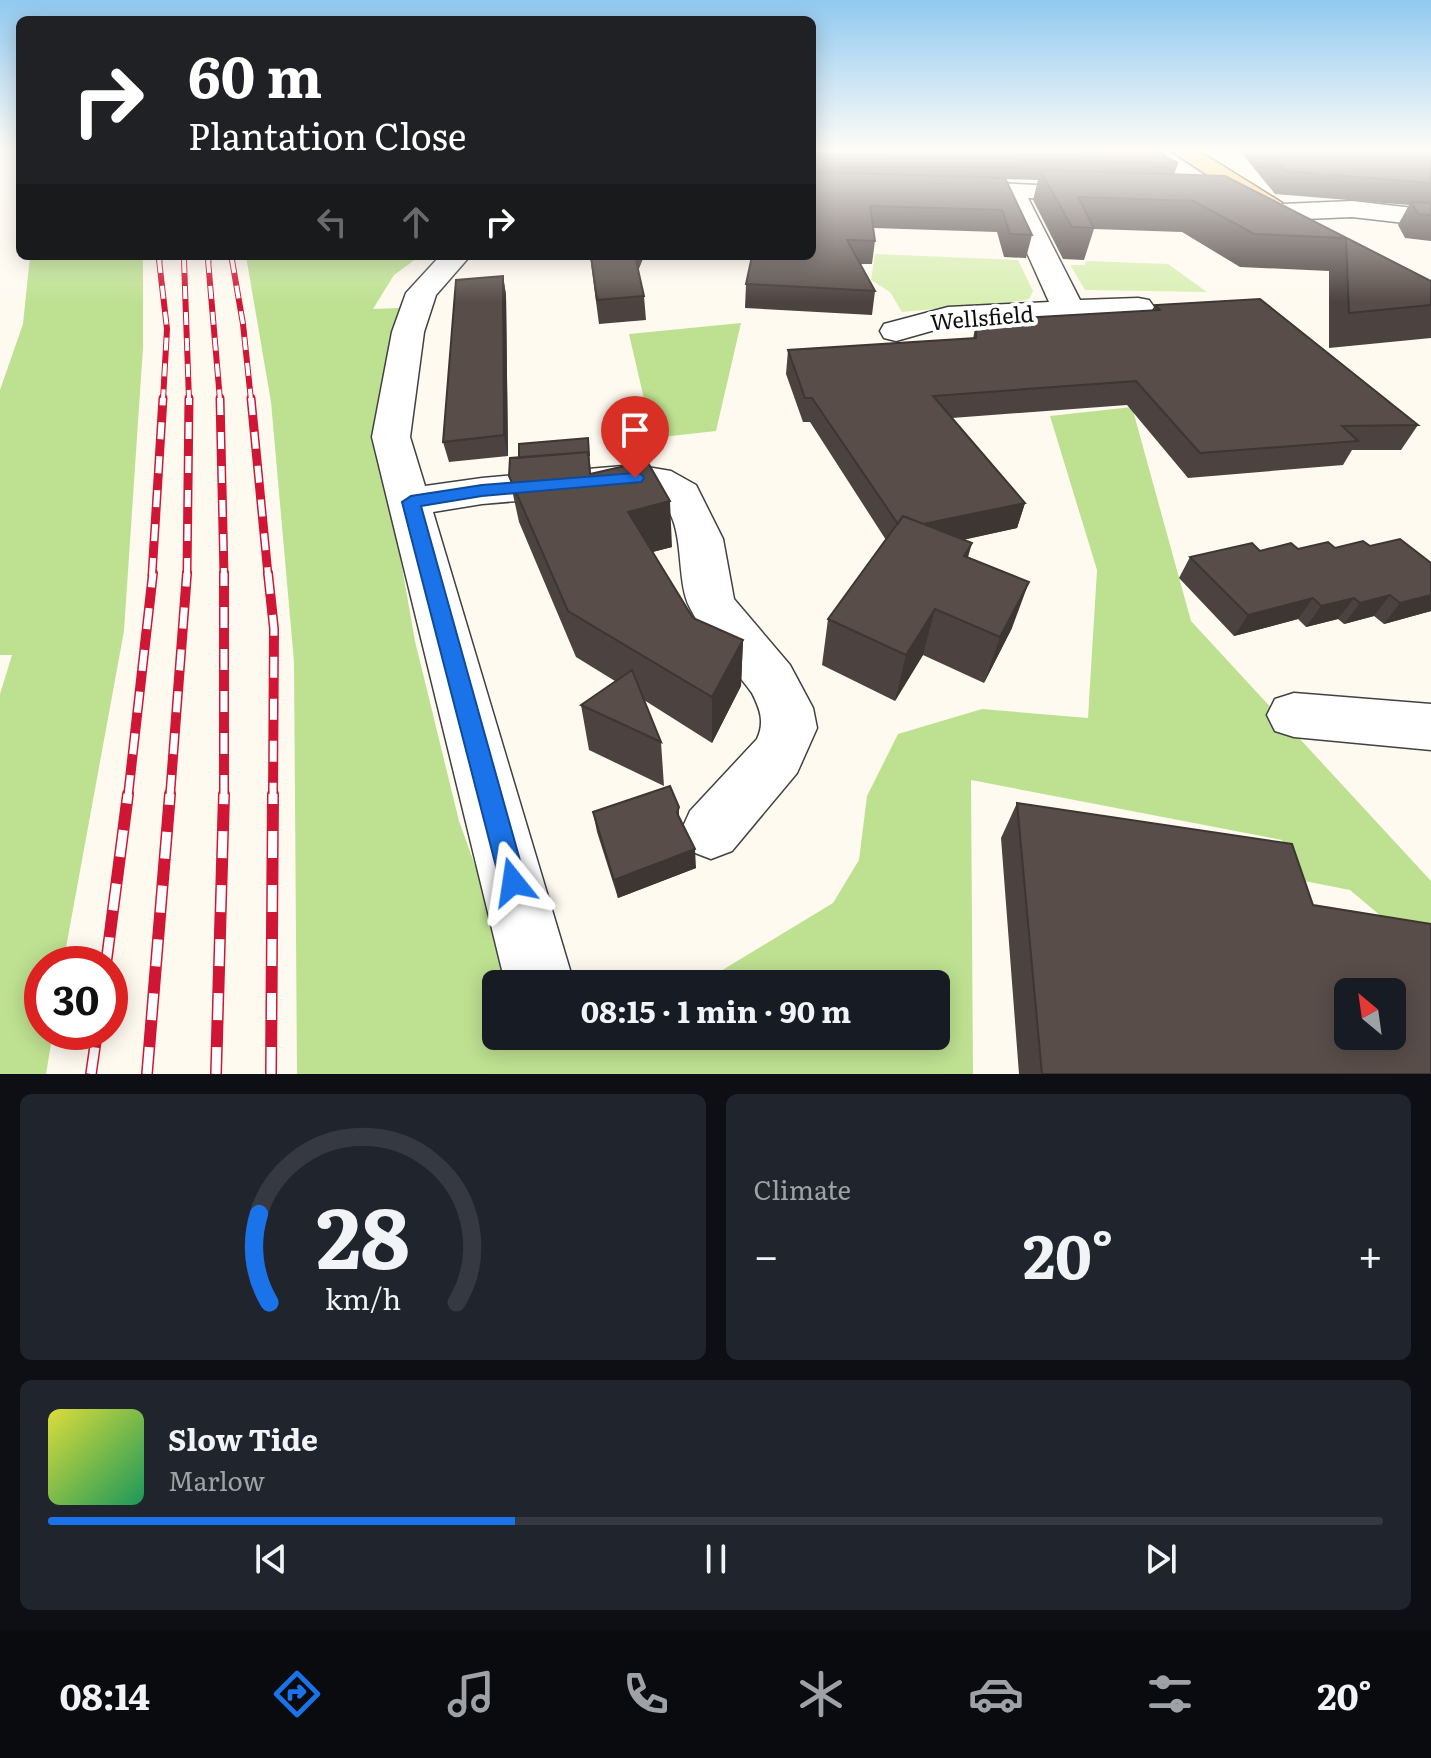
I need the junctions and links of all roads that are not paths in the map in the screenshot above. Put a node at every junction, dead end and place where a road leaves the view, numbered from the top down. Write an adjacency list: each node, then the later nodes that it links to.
1 (1017, 201): 8 (street, Wellsfield)
2 (1261, 201): 3 (main road)
3 (1282, 212): 4 (street); 5 (main road)
4 (1431, 218)
5 (1323, 233)
6 (452, 260): 10 (street)
7 (1138, 307): 8 (street, Wellsfield)
8 (1069, 310): 9 (street, Wellsfield)
9 (896, 331)
10 (411, 502): 13 (street); 14 (street)
11 (1294, 715): 12 (street)
12 (1431, 727)
13 (711, 831)
14 (536, 970)

